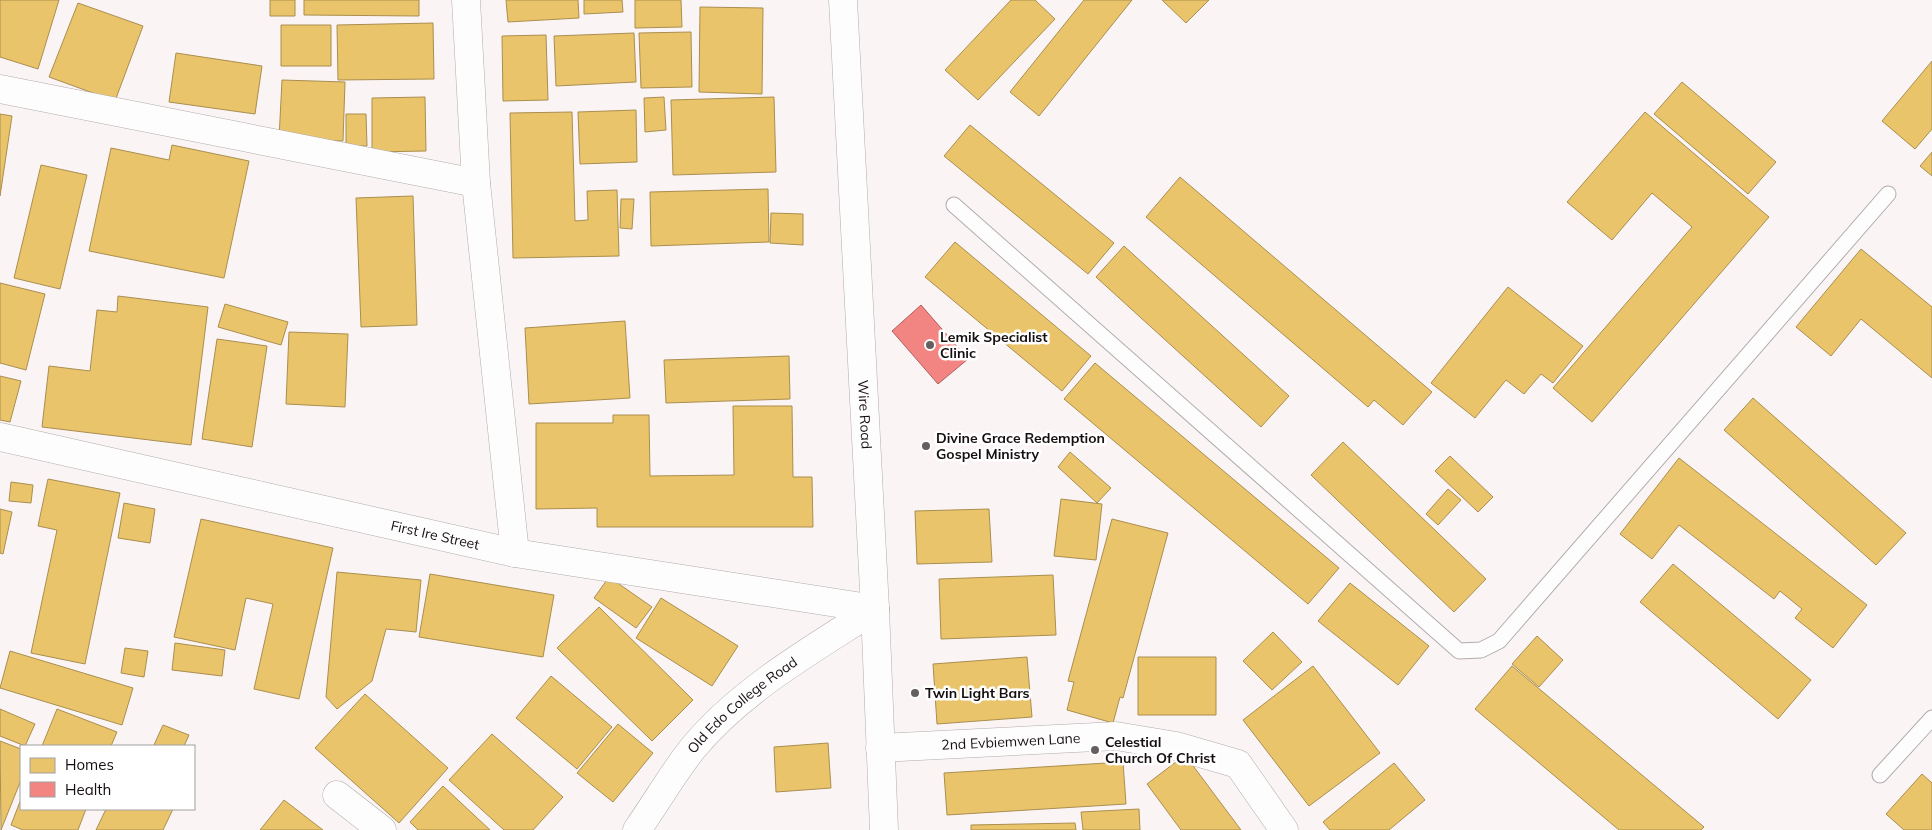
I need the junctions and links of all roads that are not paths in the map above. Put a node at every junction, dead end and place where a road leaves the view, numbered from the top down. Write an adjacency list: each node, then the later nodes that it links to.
1 (466, 0): 4 (street)
2 (843, 0): 9 (street, Wire Road)
3 (0, 89): 4 (street)
4 (476, 183): 8 (street)
5 (1888, 194): 6 (lane)
6 (954, 205)
7 (0, 437): 8 (street, First Ire Street)
8 (515, 553): 9 (street, First Ire Street)
9 (875, 609): 11 (street, Wire Road); 15 (street, Old Edo College Road)
10 (1932, 718): 12 (lane)
11 (880, 748): 16 (street, Wire Road); 17 (street, 2nd Evbiemwen Lane)
12 (1880, 775)
13 (337, 795): 14 (street)
14 (382, 830)
15 (637, 830)
16 (884, 830)
17 (1284, 830)

